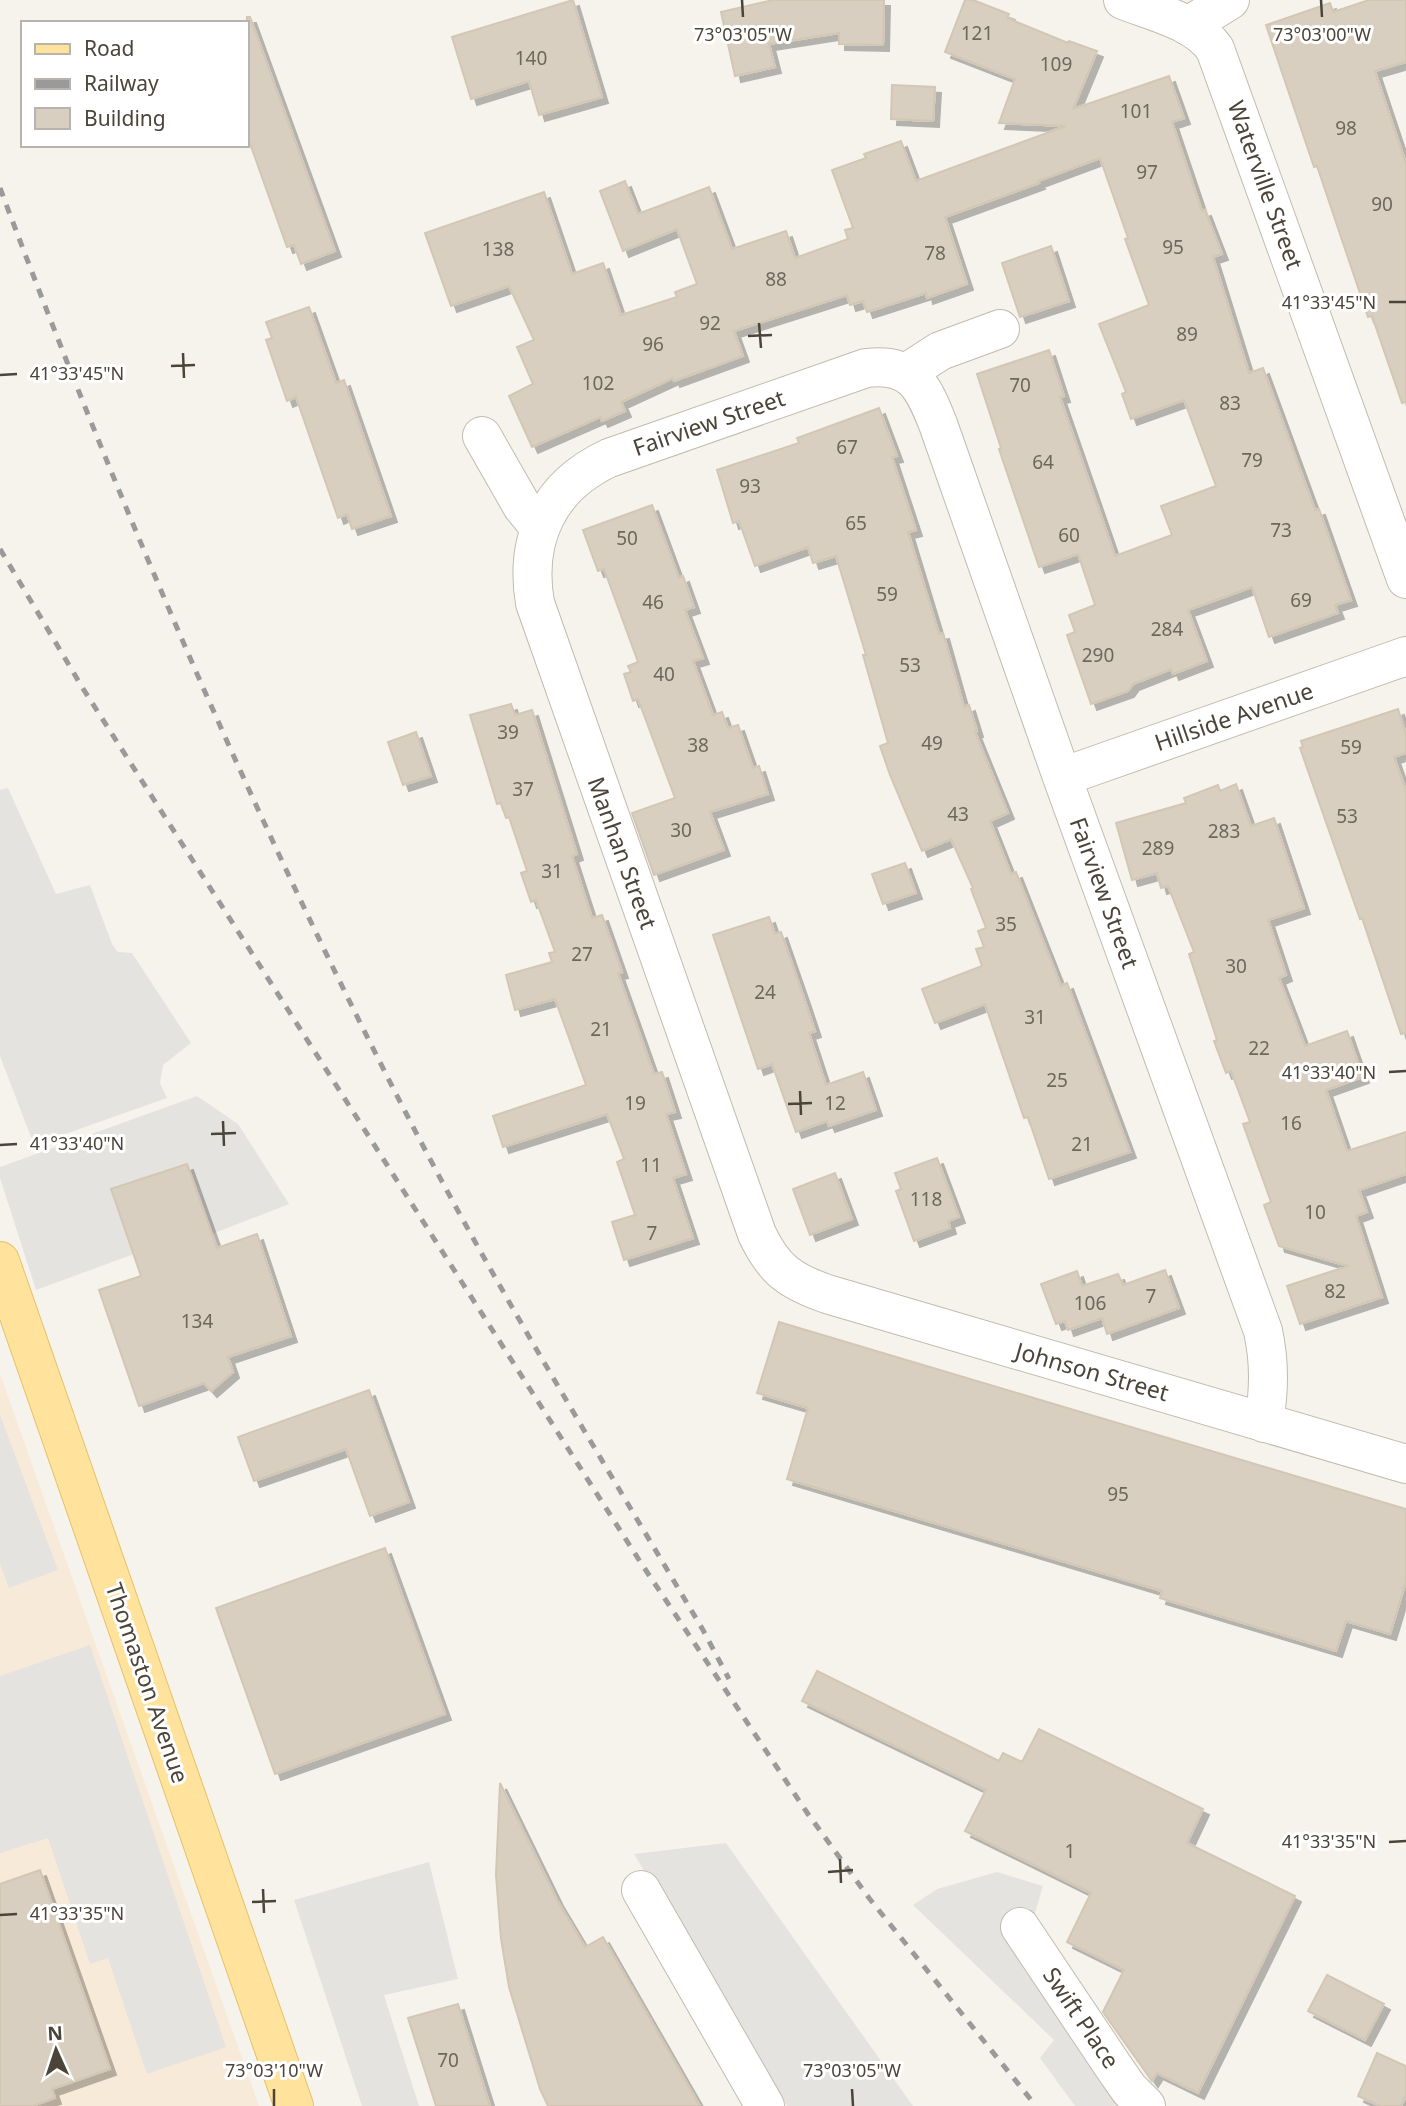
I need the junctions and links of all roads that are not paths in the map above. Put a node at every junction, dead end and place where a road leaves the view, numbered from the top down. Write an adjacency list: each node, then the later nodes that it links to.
1 (1123, 0): 3 (street, Waterville Street)
2 (1230, 0): 3 (street)
3 (1190, 13): 8 (street, Waterville Street)
4 (1000, 329): 5 (street)
5 (906, 373): 7 (street, Fairview Street); 10 (street, Fairview Street)
6 (482, 436): 7 (street)
7 (540, 528): 12 (street, Manhan Street)
8 (1406, 579)
9 (1406, 656): 10 (street, Hillside Avenue)
10 (1062, 778): 13 (street, Fairview Street)
11 (0, 1261): 17 (main road, Thomaston Avenue)
12 (782, 1272): 13 (street, Johnson Street)
13 (1264, 1423): 14 (street, Johnson Street)
14 (1406, 1464)
15 (641, 1890): 18 (street)
16 (1020, 1927): 19 (street, Swift Place)
17 (294, 2106)
18 (765, 2106)
19 (1146, 2106)

